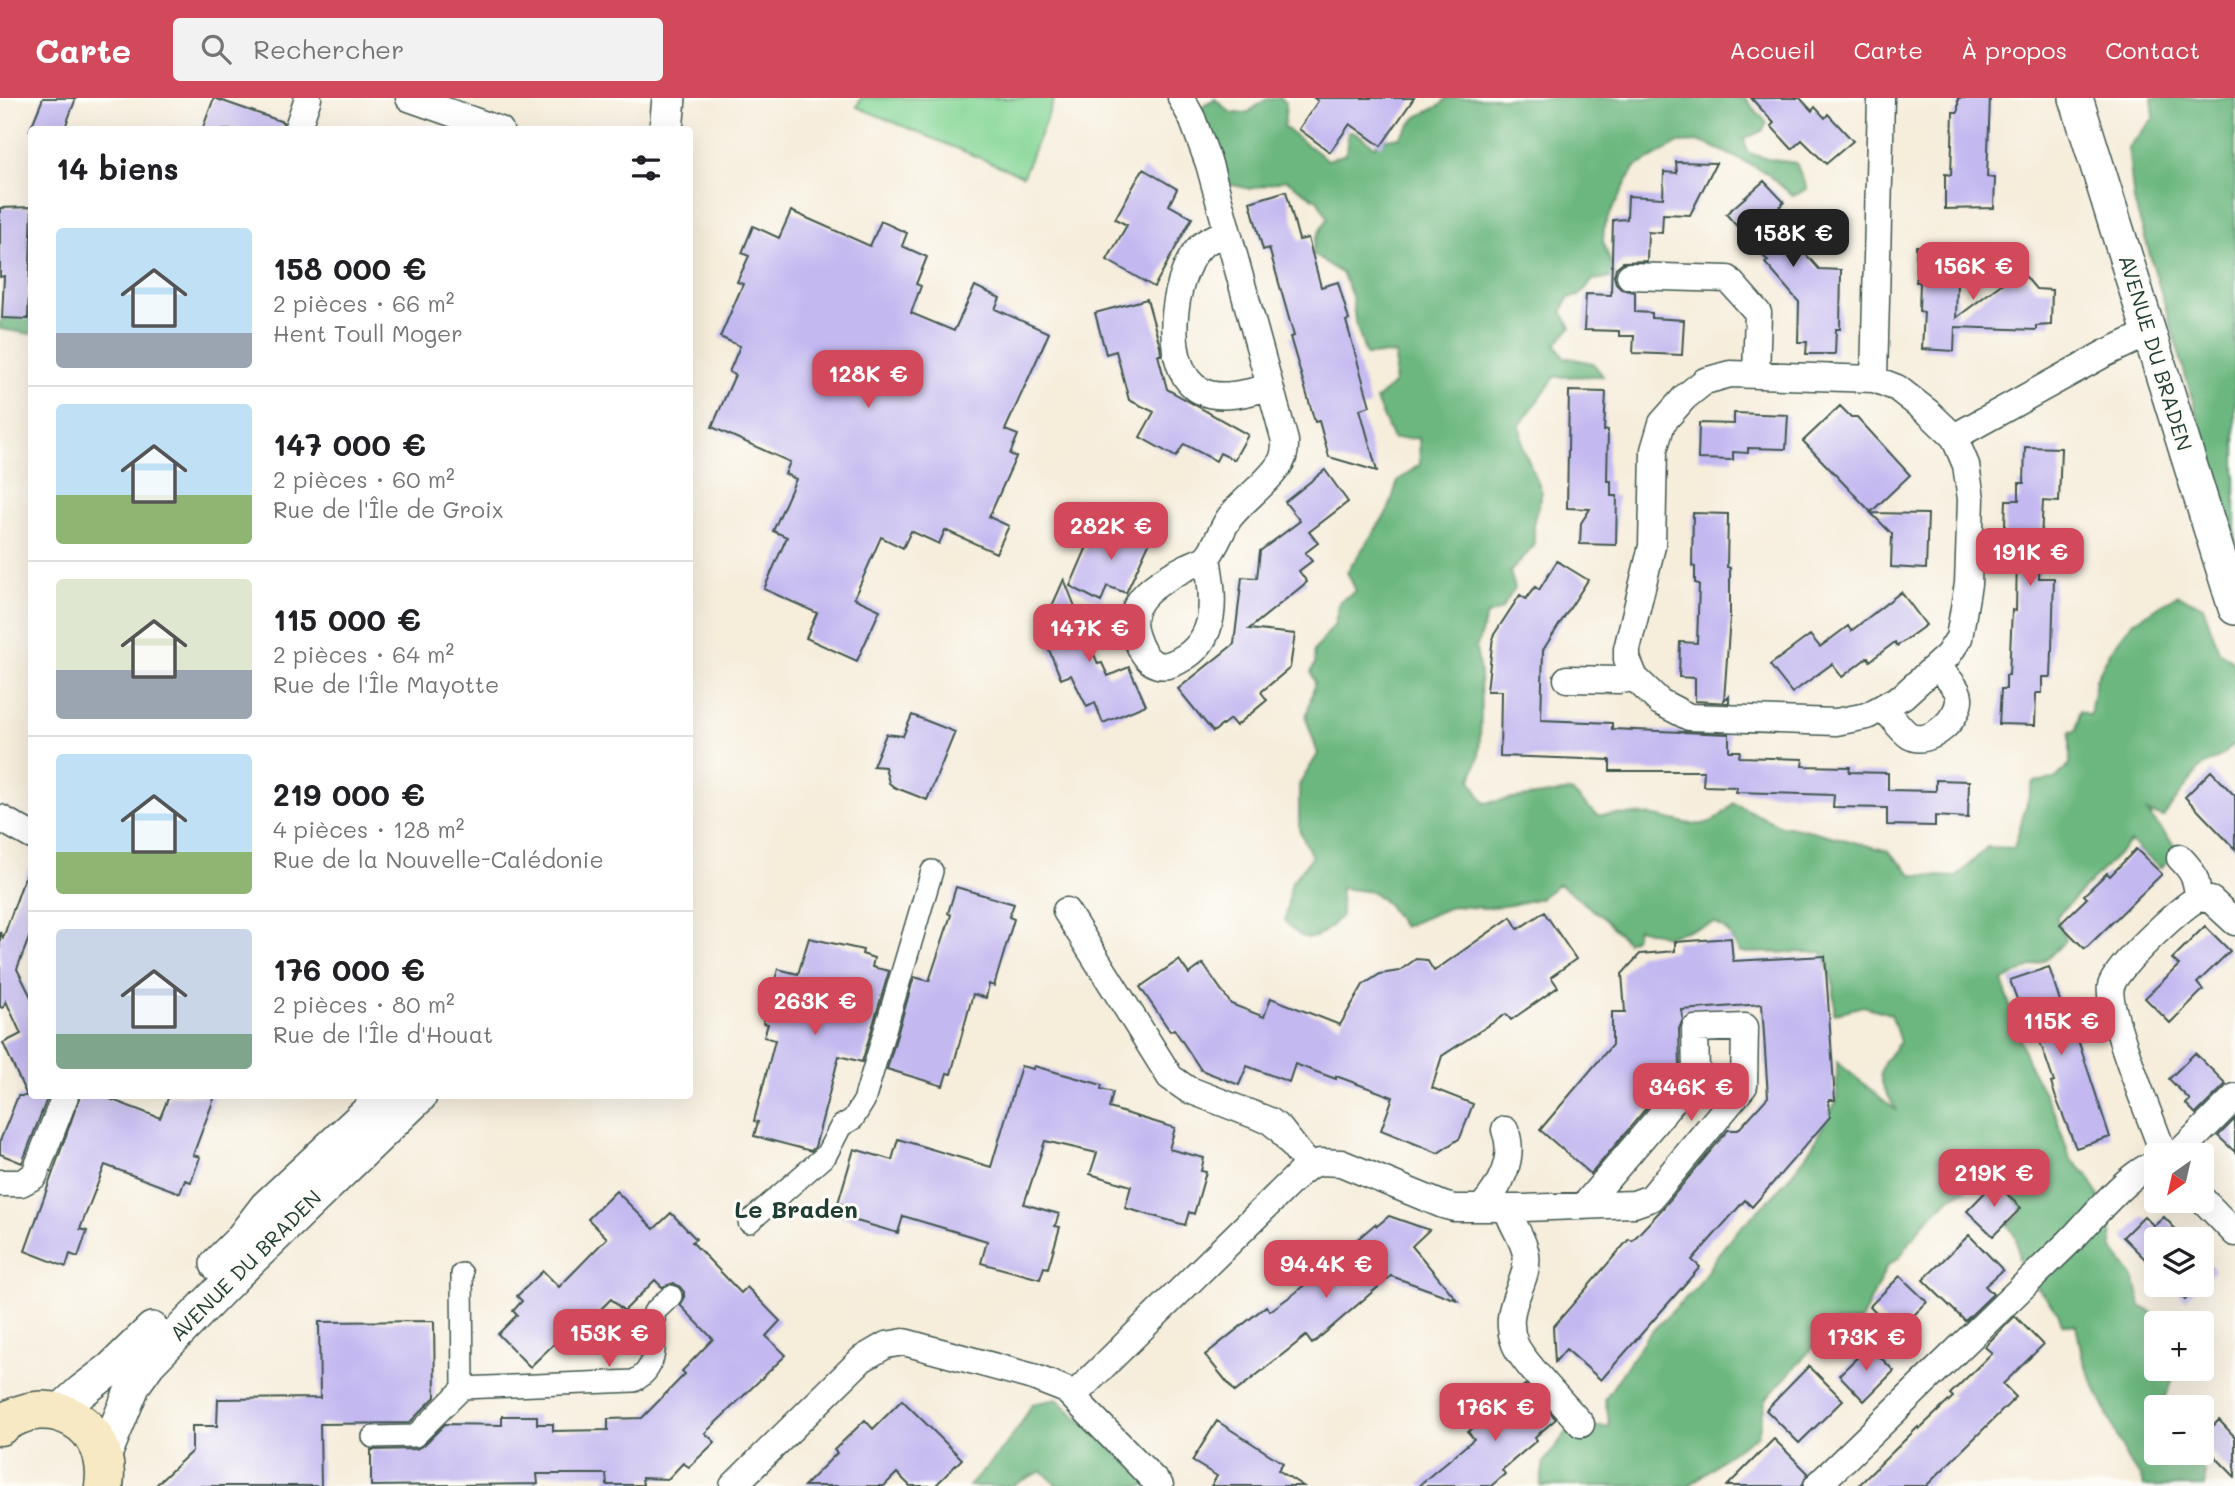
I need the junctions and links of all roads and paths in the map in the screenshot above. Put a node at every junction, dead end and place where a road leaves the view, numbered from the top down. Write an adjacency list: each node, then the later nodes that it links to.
1 (309, 98): 8 (street)
2 (409, 98): 9 (street)
3 (669, 98): 10 (street)
4 (687, 98): 11 (street)
5 (1181, 98): 12 (street)
6 (1881, 98): 16 (street)
7 (2076, 98): 14 (street, AVENUE DU BRADEN)
8 (298, 126)
9 (489, 126)
10 (666, 126)
11 (684, 126)
12 (1228, 233): 17 (street); 17 (street)
13 (1630, 276): 15 (street)
14 (2149, 333): 18 (street); 20 (street, AVENUE DU BRADEN)
15 (1756, 375): 16 (street); 22 (street)
16 (1874, 379): 18 (street)
17 (1270, 387): 19 (street)
18 (1954, 437): 21 (street)
19 (1207, 557)
20 (2235, 608)
21 (1937, 667): 24 (street); 24 (street)
22 (1635, 678): 23 (street); 24 (street)
23 (1567, 679)
24 (1884, 708)
25 (0, 818): 26 (street)
26 (28, 834)
27 (2180, 858): 29 (street)
28 (932, 871): 47 (street)
29 (2198, 898): 31 (street); 37 (street)
30 (1066, 911): 39 (street)
31 (2235, 922)
32 (2235, 1097): 38 (street)
33 (64, 1099): 42 (street)
34 (382, 1099): 41 (street, AVENUE DU BRADEN)
35 (417, 1099): 48 (street, AVENUE DU BRADEN)
36 (1505, 1130): 44 (street)
37 (2160, 1143)
38 (2188, 1143)
39 (1310, 1166): 44 (street); 53 (street)
40 (2144, 1168): 60 (street)
41 (302, 1175): 48 (street); 54 (street, AVENUE DU BRADEN)
42 (0, 1183)
43 (1584, 1206): 43 (street); 45 (street)
44 (1482, 1207): 45 (street)
45 (1509, 1208): 55 (street)
46 (2214, 1211): 49 (street)
47 (749, 1222)
48 (283, 1229): 57 (street, AVENUE DU BRADEN)
49 (2235, 1233)
50 (462, 1274): 52 (street)
51 (671, 1296): 52 (street)
52 (463, 1388): 56 (street)
53 (1073, 1395): 58 (street); 59 (street)
54 (21, 1412): 57 (main road)
55 (1581, 1424)
56 (373, 1437)
57 (104, 1472)
58 (733, 1486)
59 (1160, 1486)
60 (1817, 1486)

